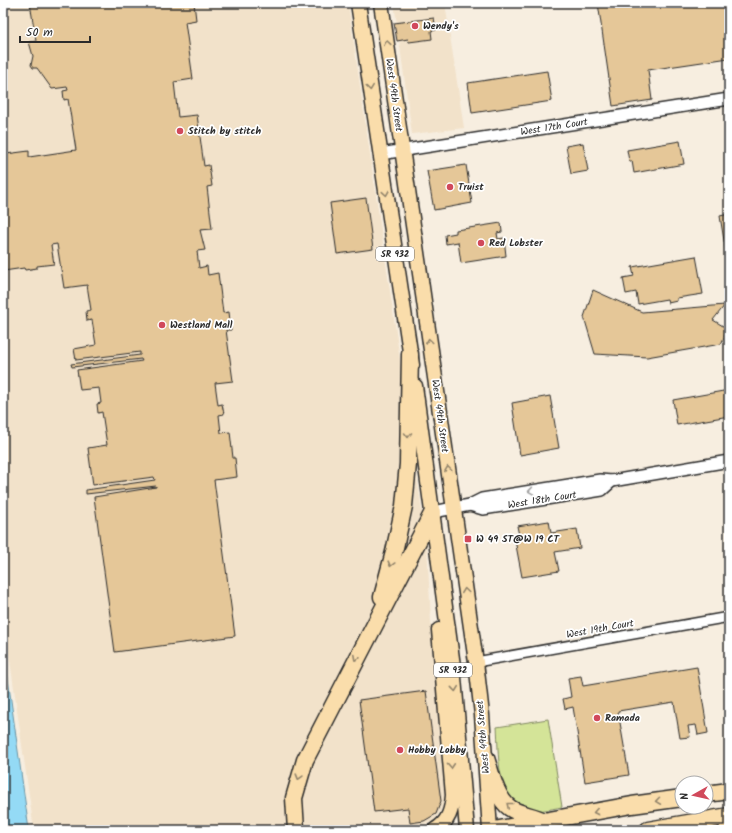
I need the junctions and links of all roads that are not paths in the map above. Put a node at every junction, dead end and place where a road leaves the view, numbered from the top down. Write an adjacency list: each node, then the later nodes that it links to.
1 (358, 3): 5 (main road, West 49th Street / SR 932, one-way to 5)
2 (381, 3): 4 (main road, West 49th Street / SR 932, one-way to 2)
3 (729, 99): 4 (street, West 17th Court)
4 (402, 151): 5 (street, West 17th Court); 8 (main road, West 49th Street / SR 932, one-way to 4)
5 (380, 154): 6 (main road, West 49th Street / SR 932, one-way to 6)
6 (410, 354): 9 (main road, West 49th Street / SR 932); 12 (highway, one-way to 12)
7 (729, 461): 8 (street, West 18th Court)
8 (454, 508): 9 (street, West 18th Court); 13 (main road, West 49th Street / SR 932, one-way to 8)
9 (433, 512): 10 (main road, West 49th Street / SR 932); 12 (highway)
10 (439, 560): 21 (main road, one-way to 21); 22 (main road, West 49th Street / SR 932, one-way to 22)
11 (729, 618): 13 (street, West 19th Court)
12 (374, 623): 20 (highway, one-way to 20)
13 (476, 662): 14 (main road, West 49th Street / SR 932)
14 (486, 758): 19 (highway, one-way to 14); 23 (main road, West 49th Street / SR 932)
15 (729, 791): 16 (highway)
16 (714, 793)
17 (674, 799): 19 (highway, one-way to 19)
18 (729, 816): 25 (highway)
19 (544, 821): 24 (highway)
20 (296, 830)
21 (435, 830)
22 (468, 830)
23 (490, 830)
24 (494, 830)
25 (648, 830)

